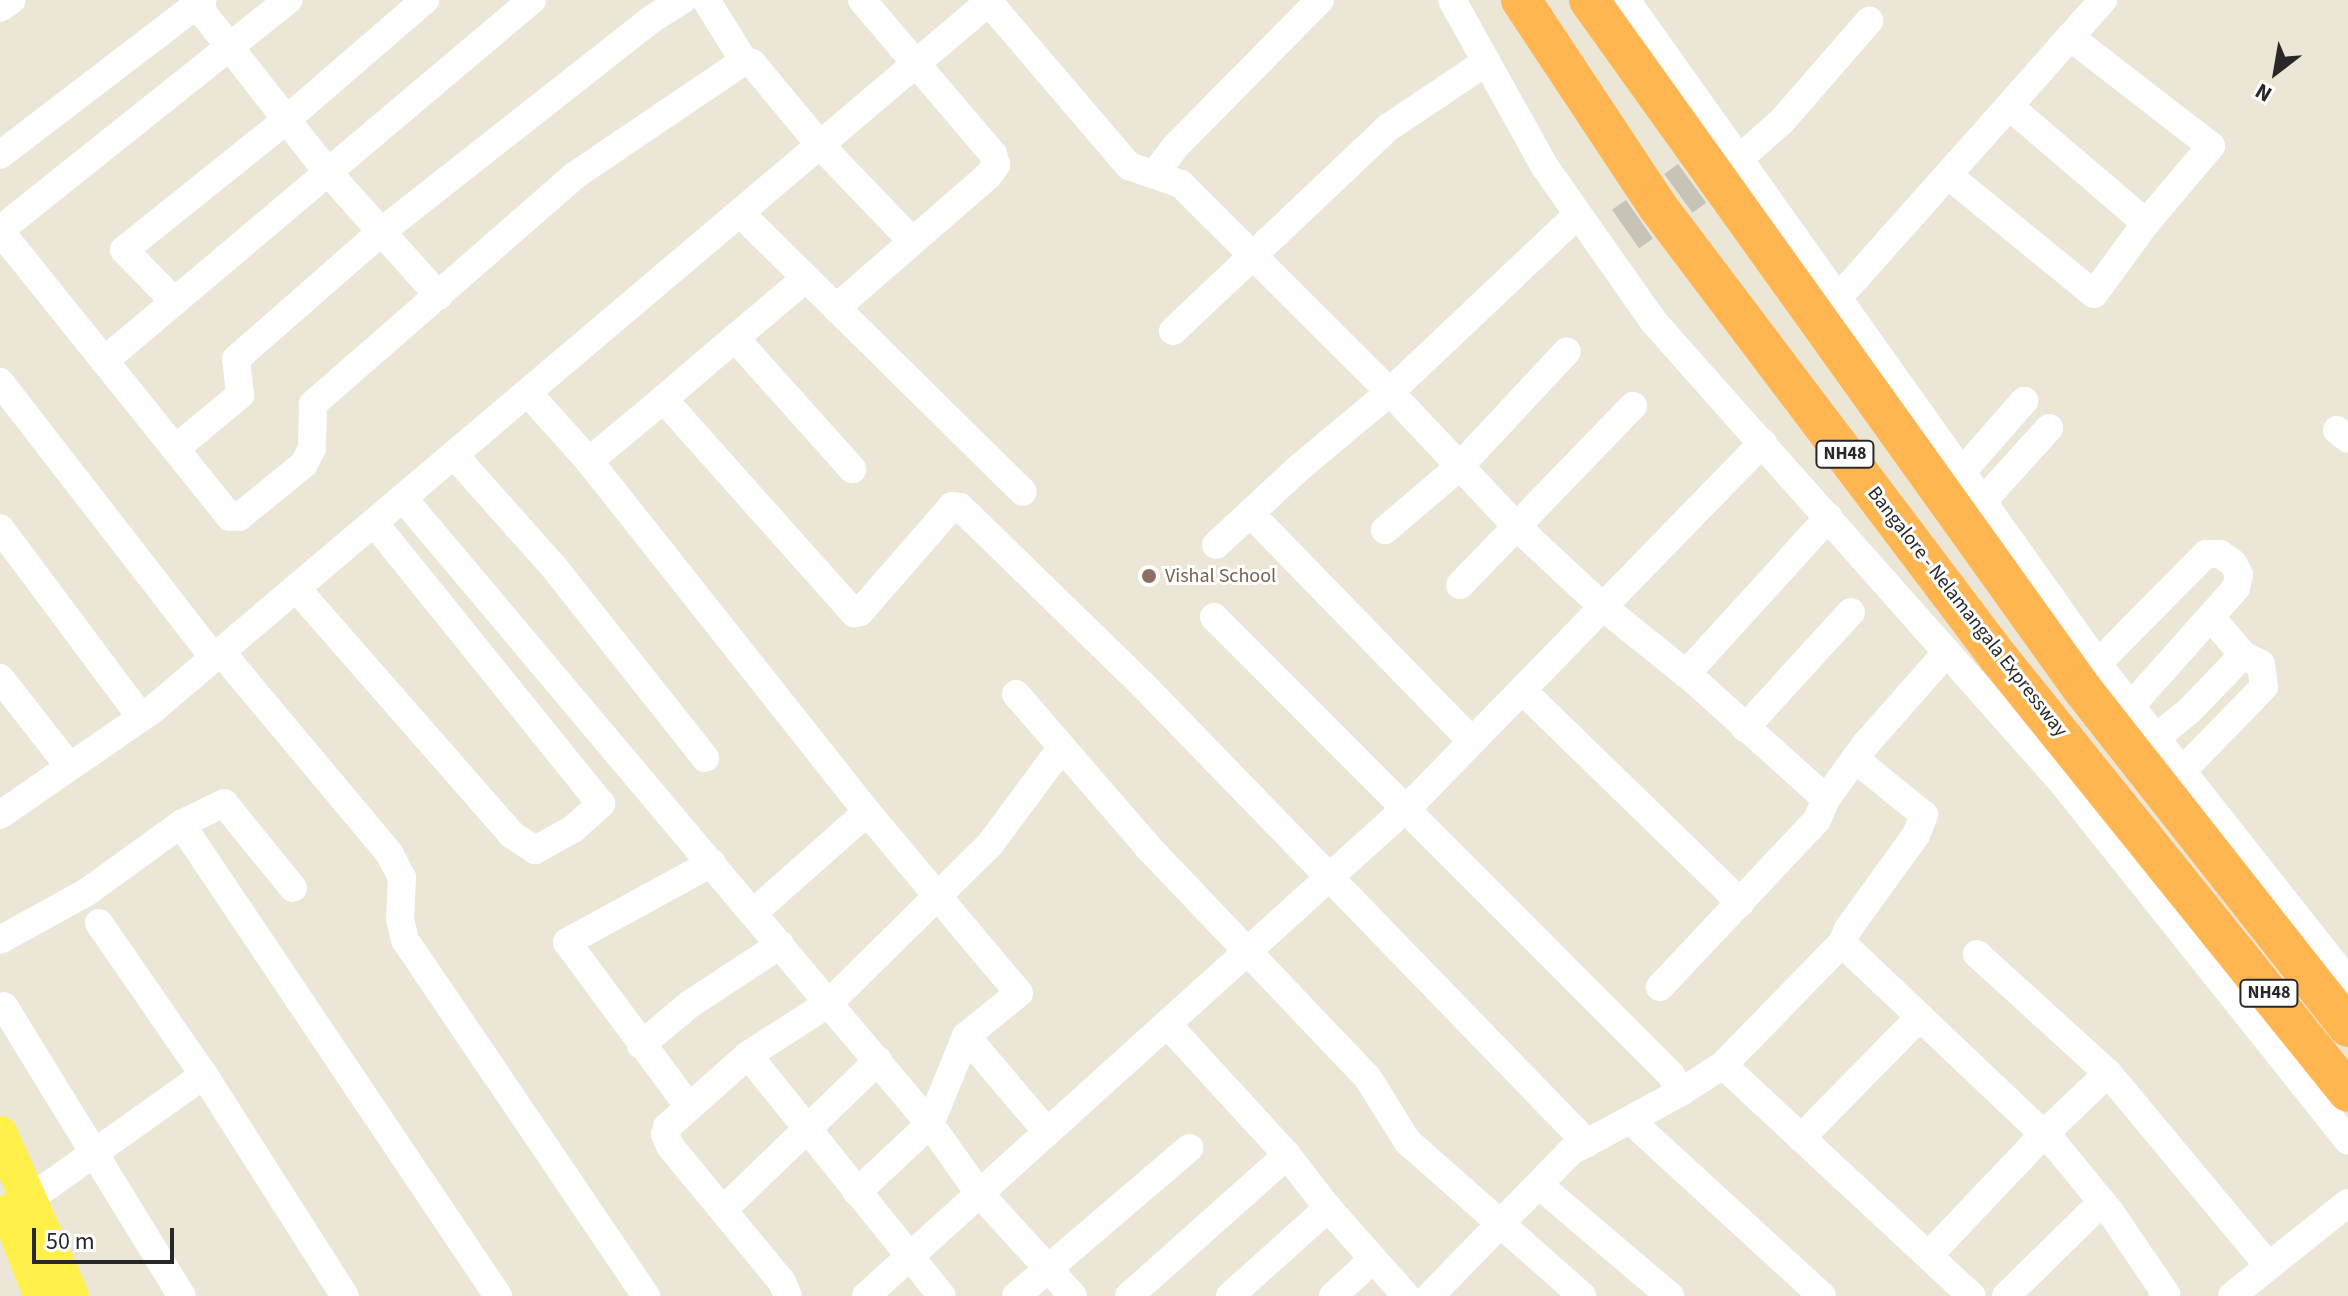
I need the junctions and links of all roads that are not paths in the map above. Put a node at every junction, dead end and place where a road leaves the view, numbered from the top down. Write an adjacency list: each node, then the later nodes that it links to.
1 (12, 0): 16 (street)
2 (288, 0): 19 (street)
3 (425, 0): 24 (street)
4 (532, 0): 28 (street)
5 (683, 0): 35 (street)
6 (706, 0): 20 (street)
7 (862, 0): 22 (street)
8 (1320, 0): 29 (street)
9 (1452, 0): 21 (street)
10 (1521, 0): 127 (highway, Bangalore - Nelamangala Expressway / NH48)
11 (1589, 0): 118 (highway, NH48)
12 (1626, 0): 27 (street)
13 (2103, 0): 18 (street)
14 (989, 1): 22 (street); 29 (street)
15 (197, 2): 19 (street); 26 (street)
16 (0, 8)
17 (1869, 21): 27 (street)
18 (2070, 37): 23 (street); 33 (street)
19 (229, 47): 24 (street); 34 (street)
20 (744, 61): 25 (street); 39 (street)
21 (1486, 62): 32 (street); 37 (street)
22 (917, 63): 25 (street); 36 (street)
23 (2009, 106): 30 (street); 33 (street)
24 (286, 120): 28 (street); 41 (street)
25 (820, 145): 31 (street); 36 (street)
26 (0, 155)
27 (1739, 159): 40 (street)
28 (326, 170): 35 (street); 41 (street)
29 (1155, 173): 37 (street)
30 (1948, 175): 33 (street); 40 (street)
31 (740, 213): 38 (street); 49 (street)
32 (1576, 216): 48 (street); 54 (street)
33 (2146, 223)
34 (0, 231): 46 (street)
35 (381, 232): 39 (street); 55 (street)
36 (911, 240): 42 (street)
37 (1250, 256): 43 (street); 48 (street)
38 (806, 278): 42 (street); 44 (street)
39 (439, 296): 55 (street)
40 (1838, 298): 60 (street)
41 (174, 301): 46 (street)
42 (836, 308): 61 (street)
43 (1173, 331)
44 (735, 338): 51 (street); 59 (street)
45 (1567, 351): 58 (street)
46 (104, 361): 55 (street)
47 (0, 382): 78 (street)
48 (1390, 392): 58 (street); 64 (street)
49 (528, 393): 56 (street); 57 (street)
50 (2024, 401): 60 (street)
51 (660, 402): 57 (street); 101 (street)
52 (1633, 406): 67 (street)
53 (2049, 428): 63 (street)
54 (1763, 442): 65 (street); 73 (street)
55 (175, 449)
56 (454, 455): 62 (street); 91 (street)
57 (589, 461): 97 (street)
58 (1459, 467): 67 (street); 69 (street)
59 (852, 469)
60 (1961, 473): 63 (street)
61 (1023, 492)
62 (403, 498): 66 (street); 100 (street)
63 (1982, 502): 80 (street)
64 (1250, 513): 70 (street); 89 (street)
65 (1829, 517): 77 (street); 81 (street)
66 (374, 523): 72 (street); 72 (street)
67 (1517, 527): 71 (street); 73 (street)
68 (0, 528): 86 (street)
69 (1385, 530)
70 (1216, 545)
71 (1460, 585)
72 (296, 588): 78 (street)
73 (1603, 607): 81 (street); 83 (street)
74 (1851, 612): 87 (street)
75 (1214, 617): 96 (street)
76 (2211, 617): 79 (street); 80 (street); 85 (street)
77 (1946, 653): 92 (street); 136 (street)
78 (218, 655): 86 (street); 162 (street)
79 (2243, 655): 88 (street); 94 (street)
80 (2098, 663): 85 (street)
81 (1686, 674): 87 (street)
82 (0, 678): 93 (street)
83 (1522, 690): 89 (street); 104 (street)
84 (1016, 694): 90 (street)
85 (2131, 706): 88 (street)
86 (141, 717): 93 (street)
87 (1745, 728): 95 (street)
88 (2156, 738): 94 (street)
89 (1472, 741): 96 (street)
90 (1062, 747): 103 (street); 110 (street)
91 (705, 758)
92 (1855, 759): 95 (street); 108 (street)
93 (69, 766): 98 (street)
94 (2182, 771): 112 (street)
95 (1826, 799): 104 (street)
96 (1404, 809): 101 (street); 126 (street)
97 (867, 812): 103 (street); 105 (street)
98 (0, 815)
99 (181, 824): 102 (street); 107 (street); 161 (street)
100 (712, 863): 105 (street); 120 (street)
101 (1328, 878): 110 (street); 137 (street)
102 (293, 888)
103 (940, 895): 114 (street); 119 (street)
104 (1741, 903): 113 (street)
105 (753, 913): 109 (street)
106 (99, 923): 125 (street)
107 (0, 940)
108 (1842, 943): 116 (street); 123 (street)
109 (780, 945): 114 (street); 120 (street)
110 (1246, 952): 117 (street); 149 (street)
111 (1977, 954): 124 (street)
112 (2344, 967)
113 (1660, 987)
114 (829, 1003): 121 (street); 122 (street)
115 (4, 1006): 140 (street)
116 (1920, 1017): 134 (street); 135 (street)
117 (1167, 1024): 132 (street); 139 (street)
118 (2348, 1027)
119 (966, 1036): 130 (street); 132 (street)
120 (641, 1045): 128 (street)
121 (748, 1055): 128 (street); 131 (street)
122 (878, 1061): 130 (street); 131 (street)
123 (1723, 1065): 126 (street); 135 (street)
124 (2108, 1073): 134 (street); 153 (street)
125 (204, 1075): 140 (street); 160 (street)
126 (1681, 1092): 129 (street)
127 (2348, 1092)
128 (689, 1107): 148 (street)
129 (1630, 1120): 137 (street); 175 (street)
130 (930, 1124): 142 (street); 143 (street)
131 (810, 1130): 142 (street); 148 (street)
132 (1047, 1132): 143 (street)
133 (0, 1134): 146 (main road)
134 (2044, 1134): 144 (street); 150 (street)
135 (1801, 1138): 150 (street)
136 (2348, 1140)
137 (1587, 1143): 141 (street)
138 (1189, 1148): 154 (street)
139 (1287, 1155): 147 (street); 168 (street)
140 (93, 1156): 146 (street); 159 (street)
141 (1539, 1185): 149 (street); 174 (street)
142 (857, 1192): 151 (street)
143 (979, 1193): 151 (street); 154 (street)
144 (2102, 1202): 156 (street); 177 (street)
145 (2348, 1203): 153 (street)
146 (9, 1205): 157 (main road); 158 (main road)
147 (1328, 1208): 152 (street); 169 (street)
148 (724, 1209): 163 (street)
149 (1502, 1225): 172 (street); 173 (street)
150 (1930, 1254): 176 (street)
151 (908, 1258): 164 (street); 165 (street)
152 (1372, 1260): 170 (street); 171 (street)
153 (2269, 1266): 155 (street)
154 (1047, 1268): 166 (street); 167 (street)
155 (2243, 1292)
156 (2166, 1295)
157 (42, 1296)
158 (71, 1296)
159 (182, 1296)
160 (345, 1296)
161 (498, 1296)
162 (646, 1296)
163 (788, 1296)
164 (866, 1296)
165 (942, 1296)
166 (1016, 1296)
167 (1073, 1296)
168 (1129, 1296)
169 (1230, 1296)
170 (1333, 1296)
171 (1406, 1296)
172 (1430, 1296)
173 (1582, 1296)
174 (1670, 1296)
175 (1822, 1296)
176 (1972, 1296)
177 (2006, 1296)

